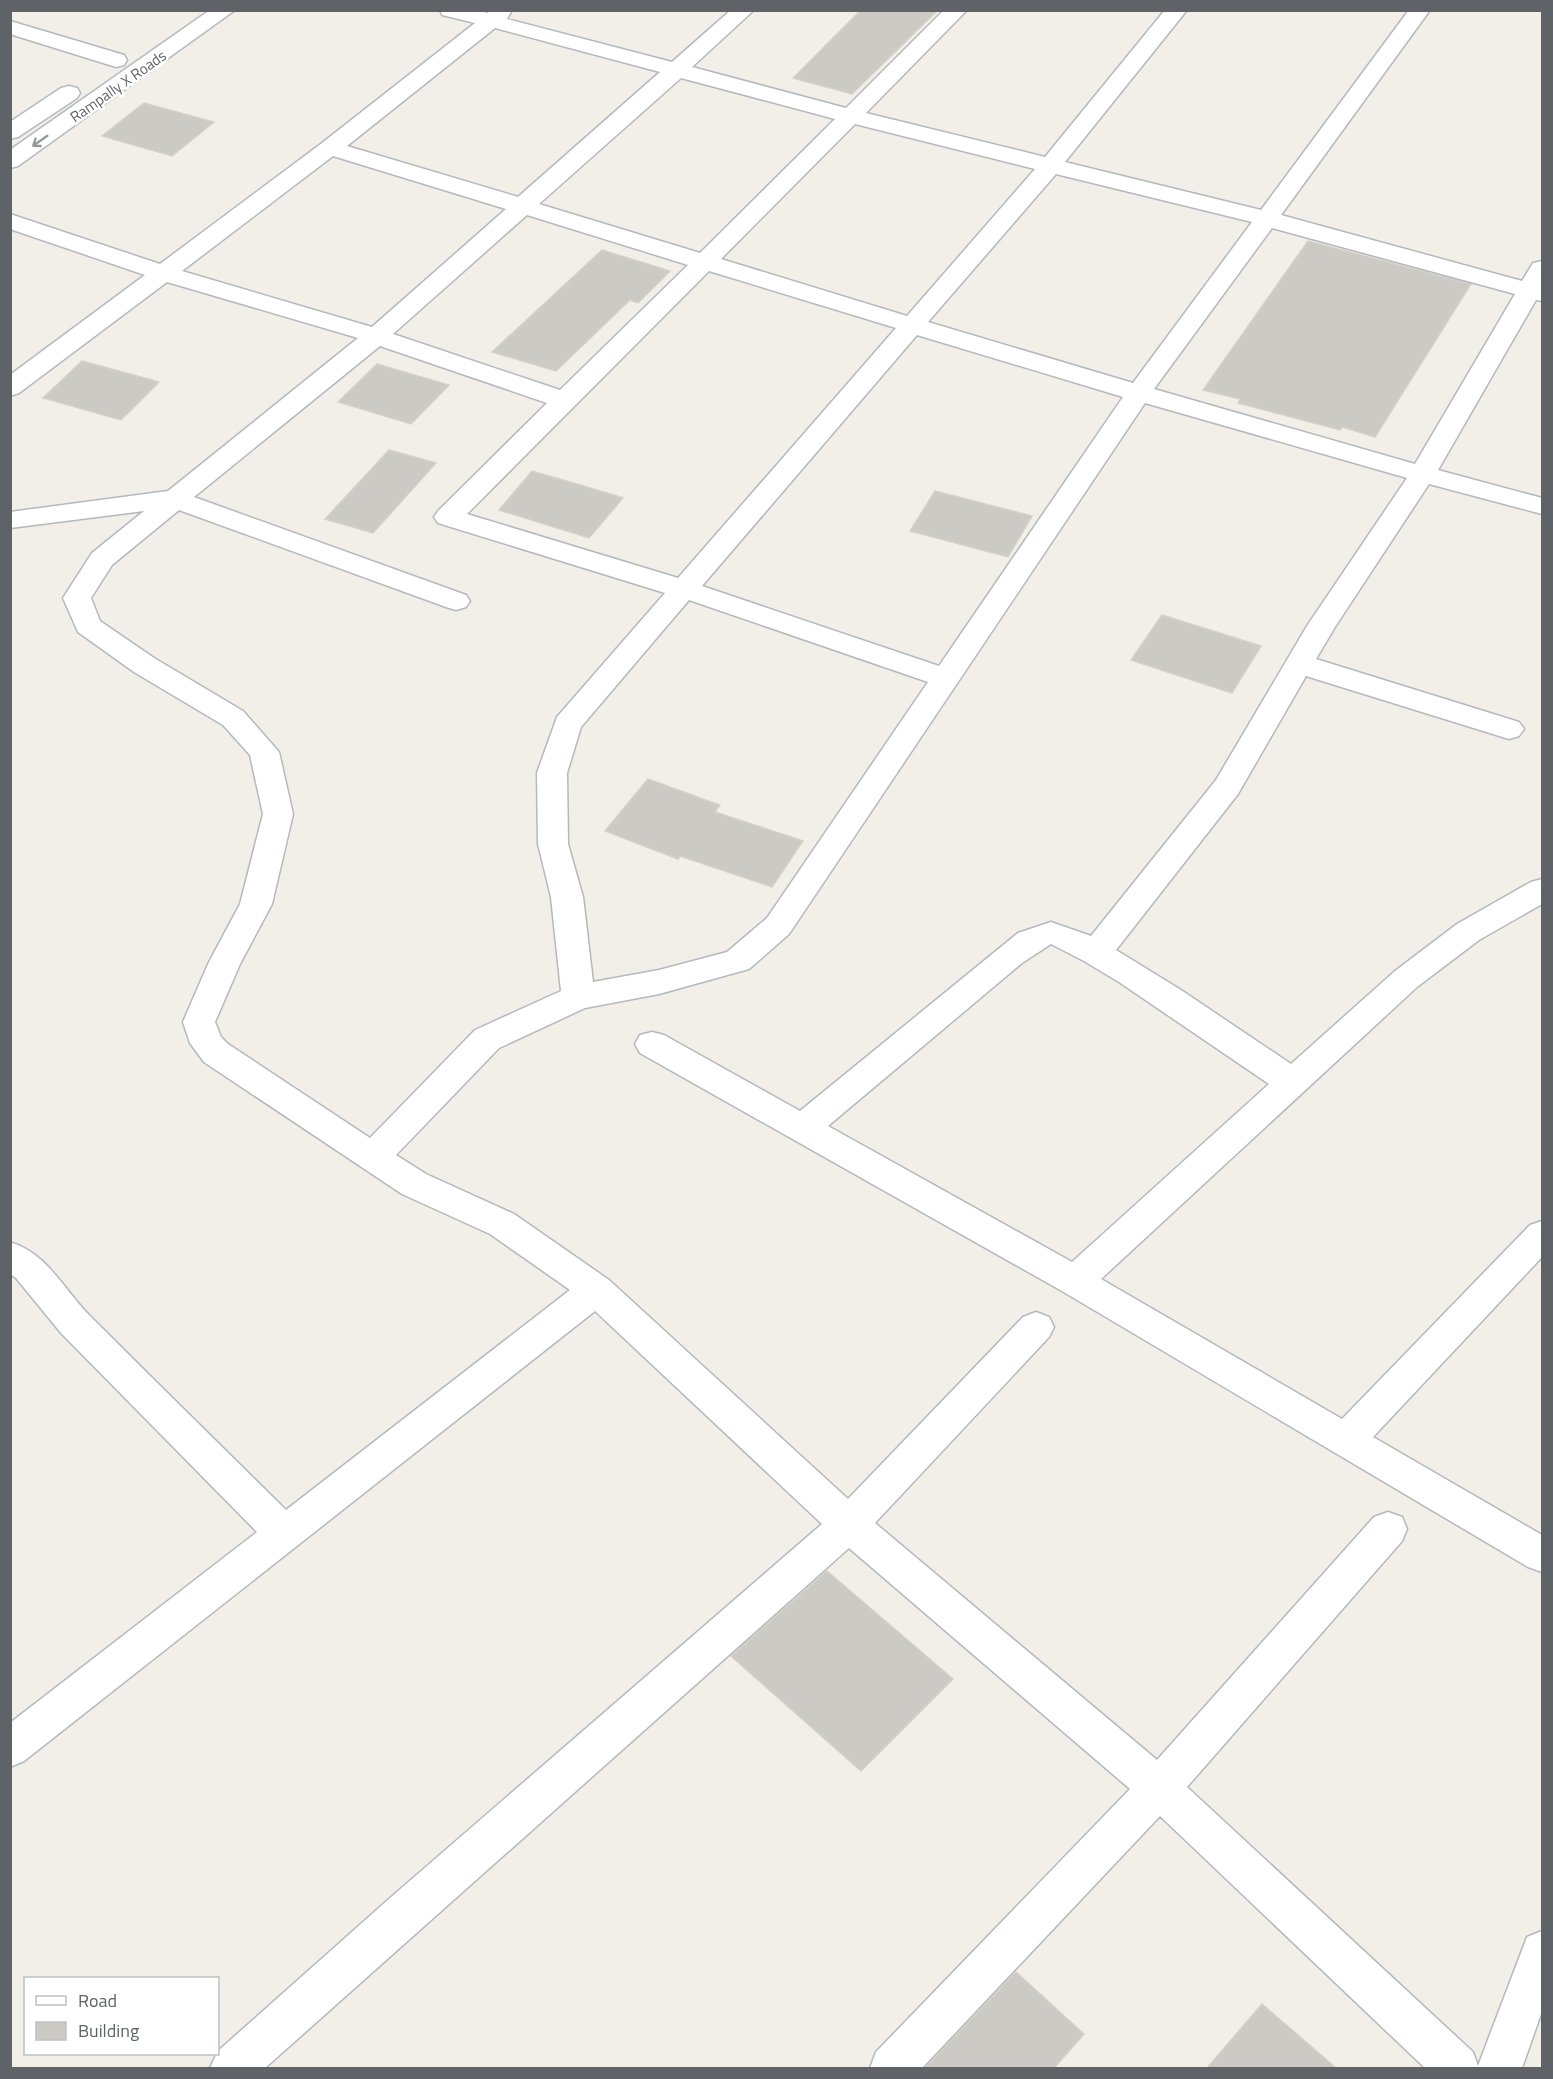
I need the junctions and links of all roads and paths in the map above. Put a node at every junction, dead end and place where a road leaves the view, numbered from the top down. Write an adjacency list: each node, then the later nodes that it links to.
1 (189, 10): 10 (street)
2 (225, 10): 15 (street, Rampally X Roads, one-way to 15)
3 (450, 10): 8 (street)
4 (744, 10): 11 (street)
5 (957, 10): 12 (street)
6 (1177, 10): 16 (street)
7 (1420, 10): 18 (street)
8 (497, 16): 11 (street); 14 (street)
9 (10, 27): 10 (street)
10 (131, 50): 13 (street)
11 (677, 69): 12 (street); 17 (street)
12 (850, 116): 16 (street); 20 (street)
13 (10, 132)
14 (330, 148): 17 (street); 22 (street)
15 (10, 161)
16 (1050, 166): 18 (street); 24 (street)
17 (521, 205): 20 (street); 25 (street)
18 (1267, 219): 23 (street); 27 (street)
19 (10, 221): 22 (street)
20 (705, 264): 24 (street); 28 (street)
21 (1542, 268): 23 (street)
22 (164, 273): 25 (street); 26 (street)
23 (1536, 293): 29 (street)
24 (912, 326): 27 (street); 33 (street)
25 (376, 336): 28 (street); 30 (street)
26 (10, 388)
27 (1139, 392): 29 (street); 36 (street)
28 (566, 401): 33 (street)
29 (1422, 475): 31 (street); 35 (street)
30 (173, 500): 32 (street); 34 (street); 44 (street)
31 (1542, 506)
32 (10, 520)
33 (684, 589): 36 (street); 40 (street)
34 (456, 601)
35 (1299, 664): 37 (street); 39 (street)
36 (945, 678): 40 (street)
37 (1509, 729)
38 (1542, 890): 42 (street)
39 (1096, 953): 42 (street); 43 (street)
40 (578, 998): 44 (street)
41 (652, 1044): 43 (street)
42 (1293, 1083): 47 (street)
43 (803, 1128): 47 (street)
44 (373, 1157): 48 (street)
45 (1542, 1235): 50 (street)
46 (10, 1256): 53 (street)
47 (1074, 1281): 50 (street)
48 (596, 1290): 51 (street); 53 (street)
49 (1036, 1327): 51 (street)
50 (1346, 1440): 54 (street)
51 (849, 1524): 56 (street); 58 (street)
52 (1388, 1529): 56 (street)
53 (284, 1534): 55 (street)
54 (1542, 1555)
55 (10, 1748)
56 (1159, 1788): 59 (street); 60 (street)
57 (1542, 1952): 61 (street)
58 (232, 2068)
59 (892, 2068)
60 (1457, 2068)
61 (1500, 2068)

